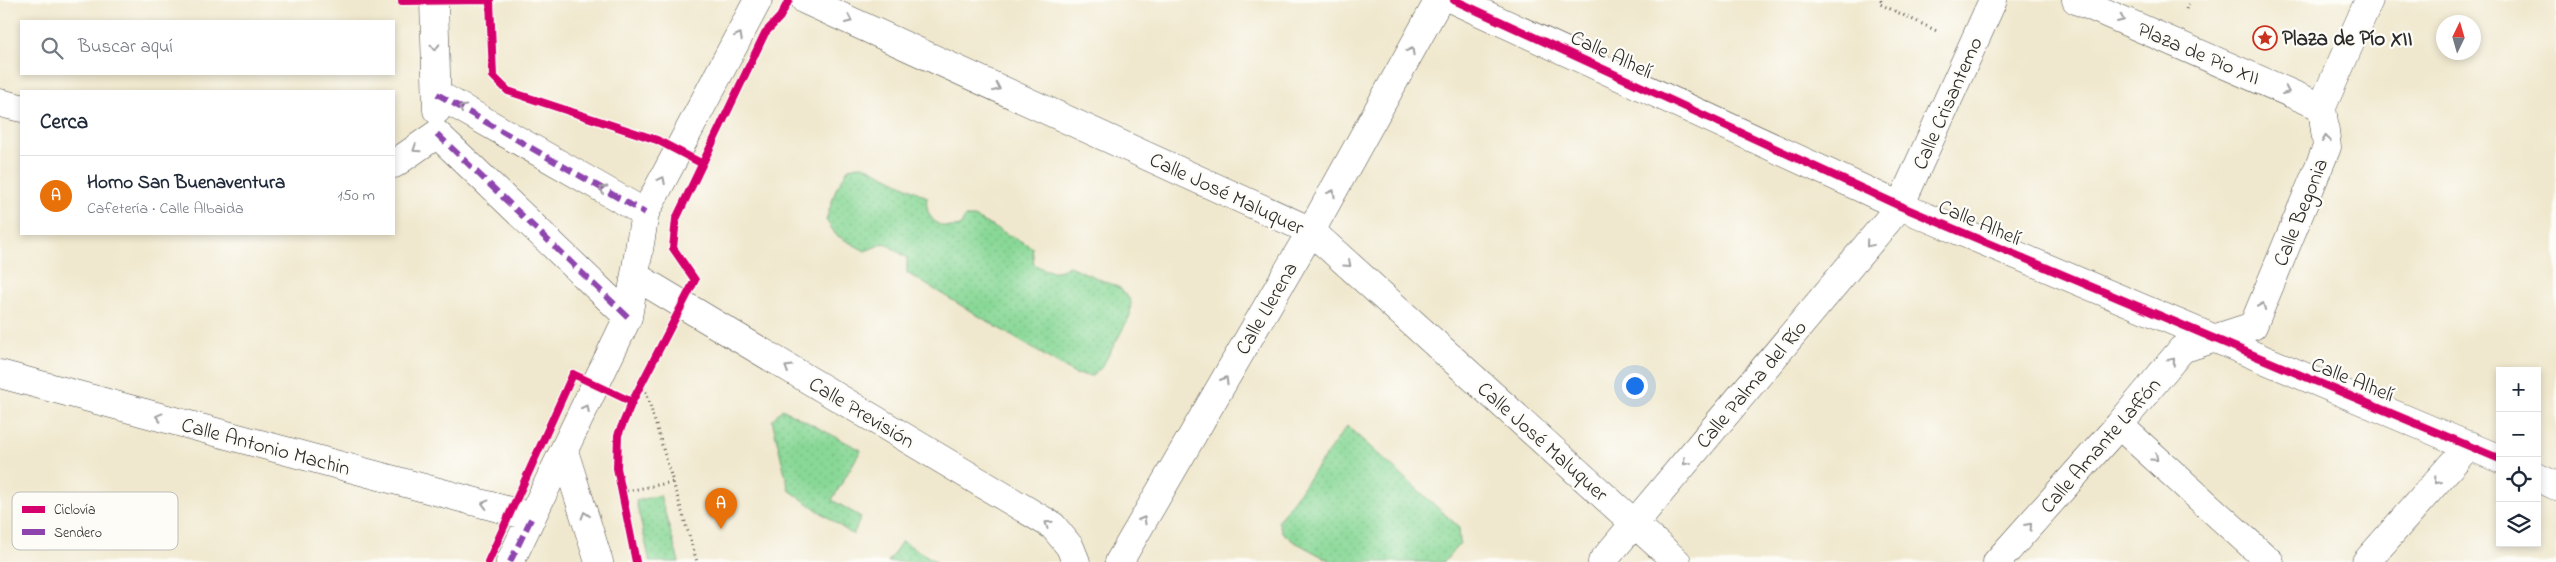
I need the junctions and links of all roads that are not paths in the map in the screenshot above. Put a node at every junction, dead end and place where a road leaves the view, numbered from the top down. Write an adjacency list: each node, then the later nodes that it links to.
1 (434, 0): 9 (street, one-way to 9)
2 (758, 0): 16 (street, one-way to 2)
3 (805, 0): 17 (street, Calle José Maluquer, one-way to 17)
4 (1439, 0): 17 (street, Calle Llerena, one-way to 4)
5 (1454, 0): 15 (street, Calle Alhelí)
6 (1993, 0): 15 (street, Calle Crisantemo)
7 (2076, 0): 11 (street, Plaza de Pio XII, one-way to 11)
8 (2369, 0): 11 (street)
9 (436, 94): 13 (street); 16 (street, one-way to 9)
10 (0, 103): 12 (street)
11 (2322, 106): 20 (street, Calle Begonia, one-way to 11)
12 (20, 108)
13 (437, 134): 14 (street, one-way to 14); 19 (street)
14 (395, 163)
15 (1900, 206): 20 (street, Calle Alhelí); 29 (street, Calle Palma del Río, one-way to 29)
16 (645, 213): 18 (street)
17 (1311, 232): 29 (street, Calle José Maluquer, one-way to 29); 33 (street, Calle Llerena, one-way to 17)
18 (635, 276): 19 (street); 32 (street, Calle Previsión, one-way to 18)
19 (628, 318): 24 (street, one-way to 19)
20 (2211, 339): 22 (street, Calle Amante Laffón, one-way to 20); 23 (street, Calle Alhelí)
21 (0, 374): 28 (street, Calle Antonio Machin, one-way to 21)
22 (2119, 425): 36 (street, Calle Amante Laffón, one-way to 22); 37 (street, one-way to 37)
23 (2469, 445): 25 (street, Calle Alhelí); 38 (street, one-way to 38)
24 (564, 451): 28 (street); 31 (street, one-way to 24)
25 (2496, 457)
26 (2541, 479): 27 (street)
27 (2556, 486)
28 (532, 517): 30 (street)
29 (1634, 524): 34 (street, Calle Palma del Río); 35 (street, Calle José Maluquer)
30 (510, 562)
31 (599, 562)
32 (1076, 562)
33 (1118, 562)
34 (1602, 562)
35 (1677, 562)
36 (1997, 562)
37 (2270, 562)
38 (2366, 562)

